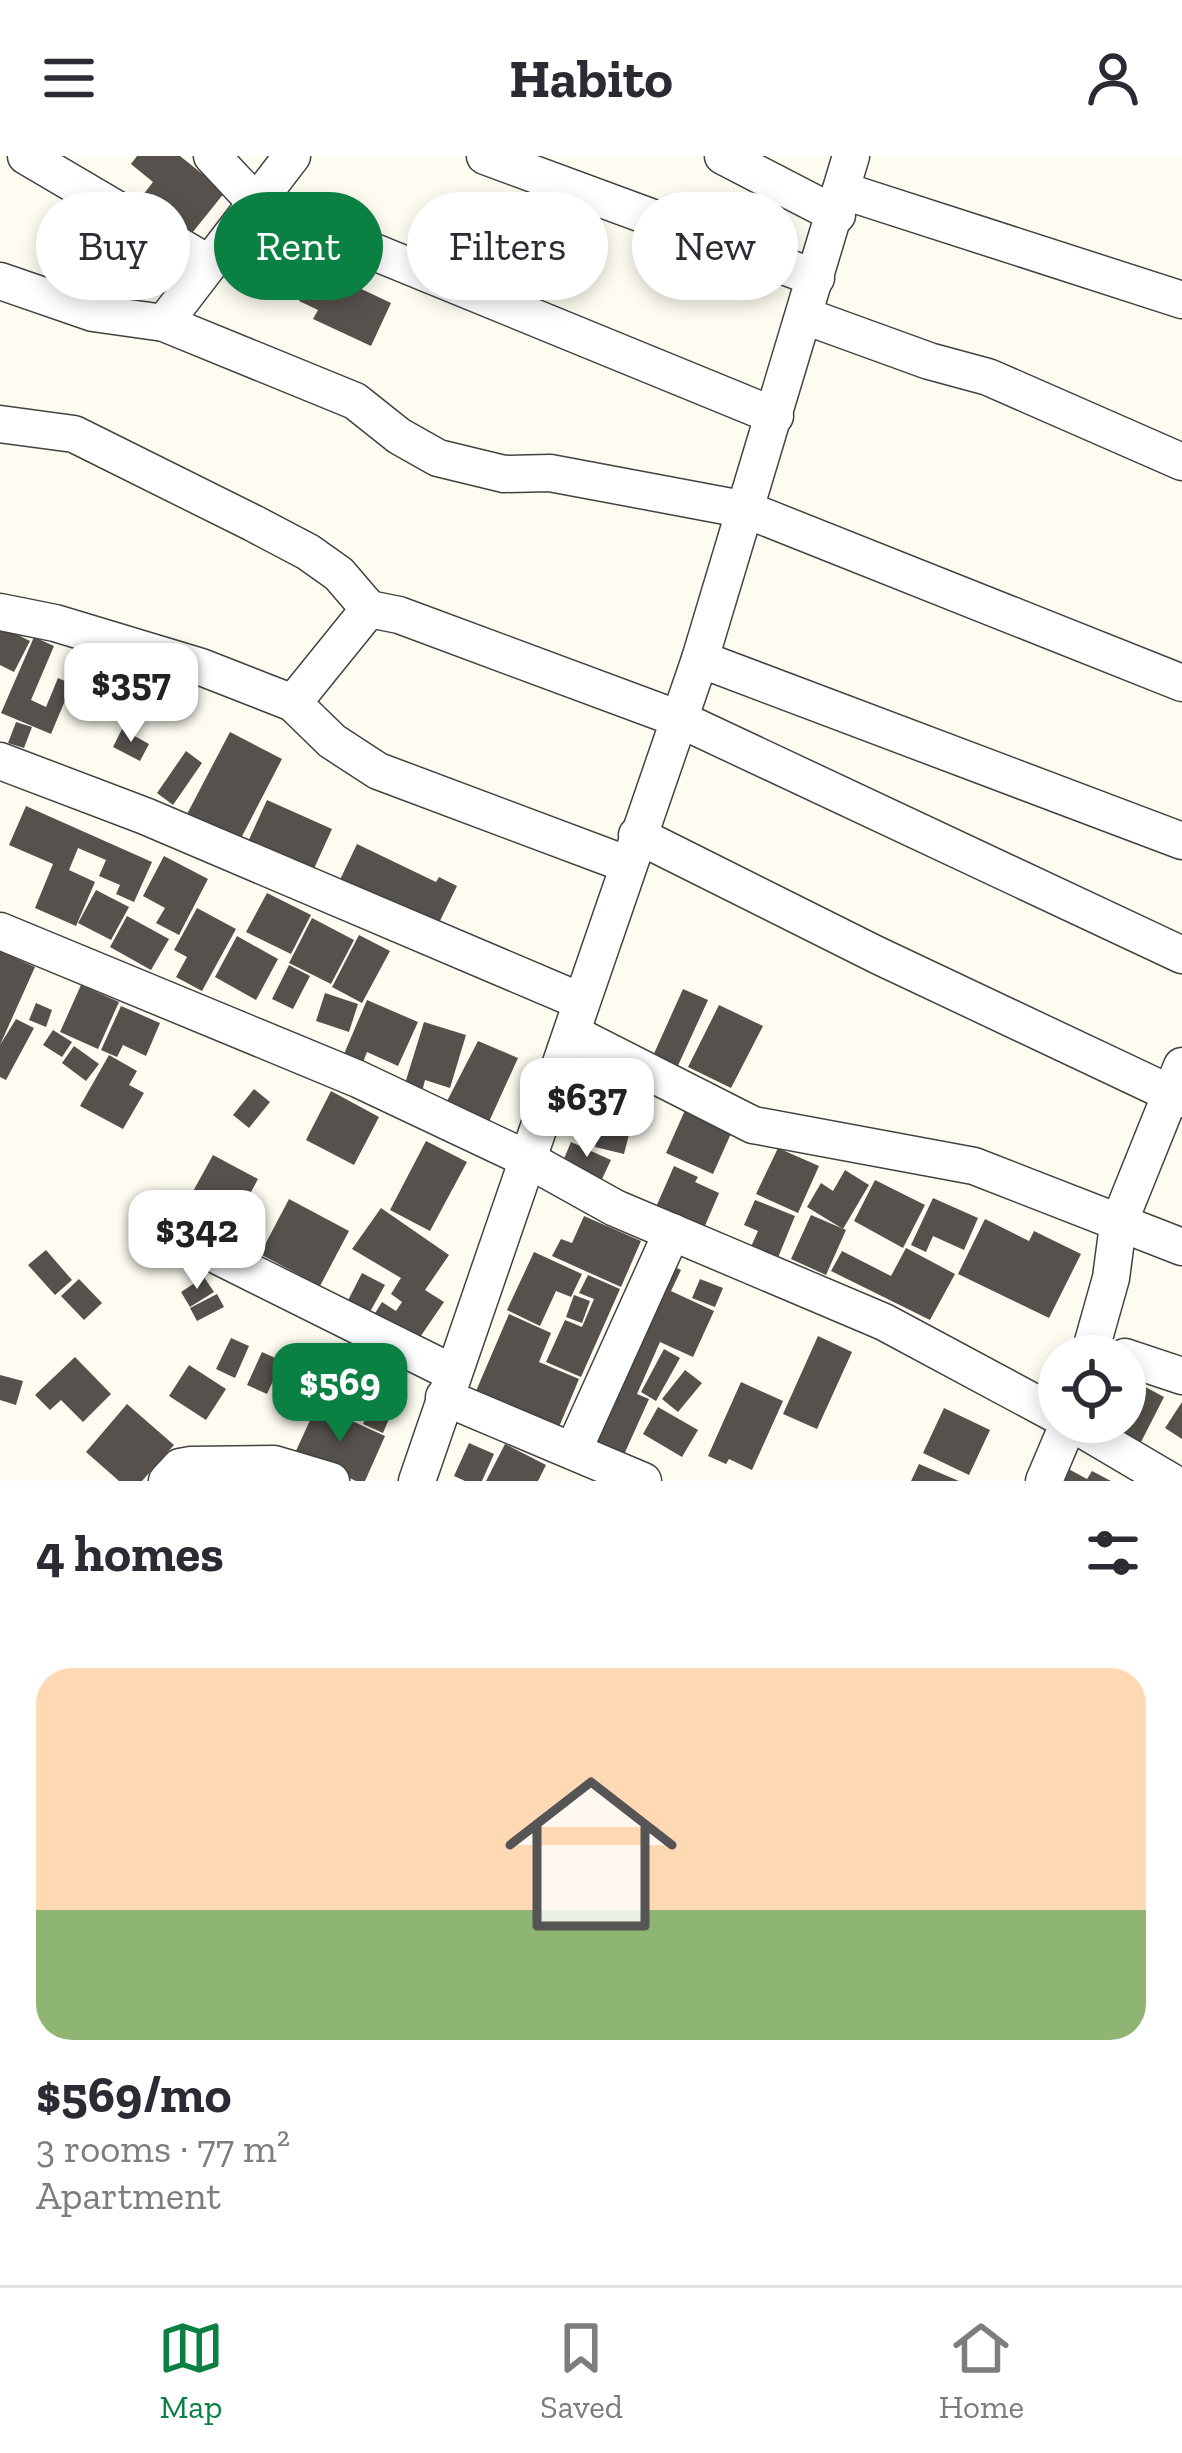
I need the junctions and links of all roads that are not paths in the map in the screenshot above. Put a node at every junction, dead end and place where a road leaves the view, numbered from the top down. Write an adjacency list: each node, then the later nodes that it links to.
1 (26, 156): 11 (street)
2 (212, 156): 7 (street)
3 (292, 156): 8 (street)
4 (485, 156): 12 (street)
5 (723, 156): 6 (street)
6 (843, 187): 12 (street); 14 (street)
7 (246, 192)
8 (266, 192)
9 (383, 255): 17 (street)
10 (214, 256): 11 (street)
11 (208, 263): 16 (street)
12 (816, 278): 15 (street)
13 (0, 280): 16 (street)
14 (1182, 300)
15 (805, 316): 17 (street); 19 (street)
16 (164, 322): 20 (street)
17 (776, 416): 20 (street)
18 (0, 424): 21 (street)
19 (1182, 462)
20 (747, 510): 23 (street); 24 (street)
21 (369, 609): 25 (street); 26 (street)
22 (0, 612): 25 (street)
23 (700, 659): 26 (street); 28 (street)
24 (1182, 683)
25 (293, 704): 29 (street)
26 (679, 719): 29 (street); 31 (street)
27 (0, 761): 32 (street)
28 (1182, 841)
29 (631, 850): 32 (street); 33 (street)
30 (0, 931): 34 (street)
31 (1182, 955)
32 (576, 1017): 34 (street); 35 (street)
33 (1178, 1086): 35 (street)
34 (527, 1159): 36 (street); 42 (street)
35 (1118, 1225): 37 (street); 39 (street)
36 (672, 1232): 43 (street); 46 (street)
37 (1182, 1247)
38 (220, 1257): 42 (street)
39 (1108, 1335)
40 (1146, 1365): 41 (street)
41 (1182, 1376)
42 (449, 1385): 46 (street); 49 (street)
43 (1038, 1405)
44 (1061, 1443): 51 (street)
45 (1106, 1443): 52 (street)
46 (573, 1451): 50 (street)
47 (187, 1476): 48 (street)
48 (331, 1481)
49 (417, 1481)
50 (643, 1481)
51 (1044, 1481)
52 (1170, 1481)

